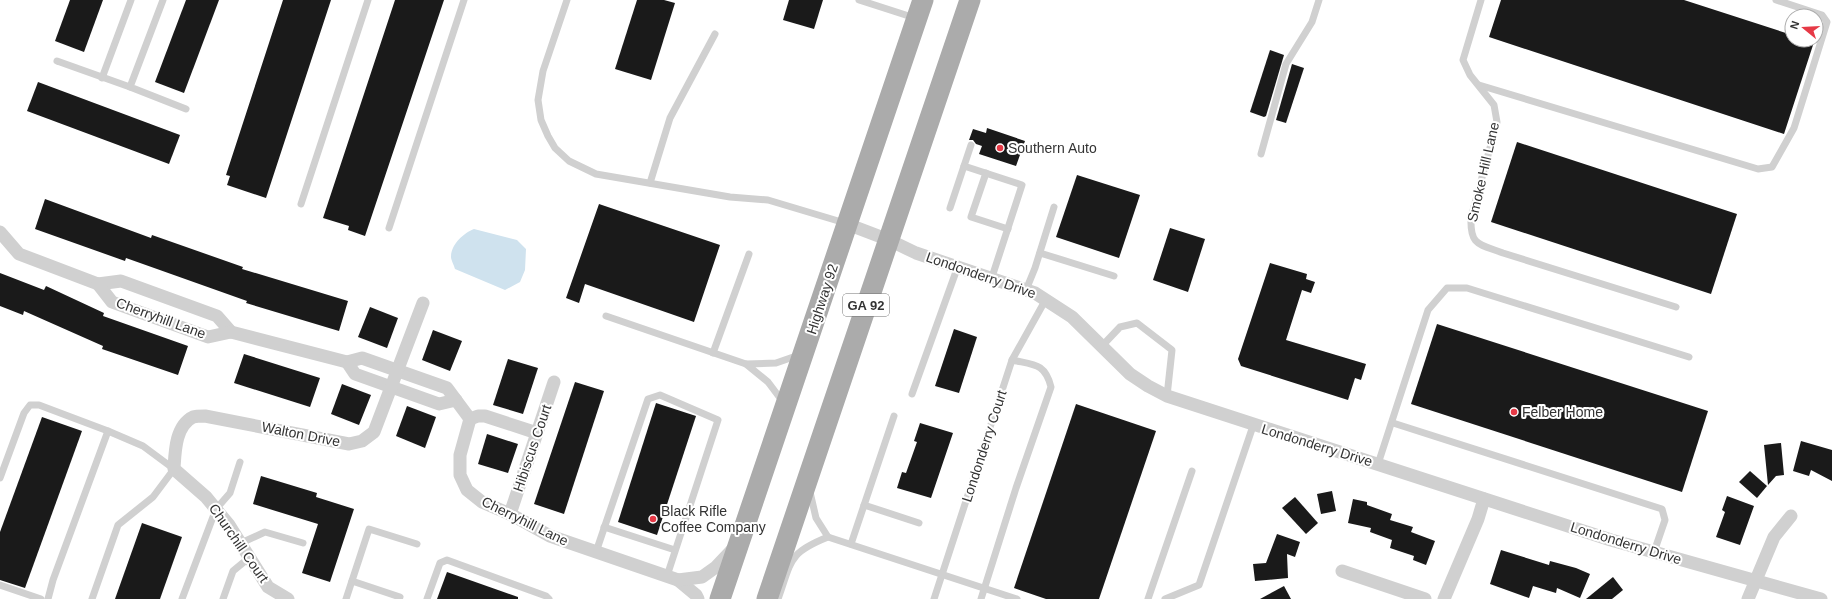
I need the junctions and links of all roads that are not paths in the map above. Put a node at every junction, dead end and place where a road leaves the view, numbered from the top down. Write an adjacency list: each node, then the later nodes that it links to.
1 (131, 0): 14 (lane)
2 (162, 0): 16 (lane)
3 (368, 0): 23 (lane)
4 (464, 0): 27 (lane)
5 (567, 0): 22 (lane)
6 (859, 0): 11 (lane)
7 (1319, 0): 19 (lane)
8 (1481, 0): 15 (lane, Smoke Hill Lane)
9 (1776, 0): 15 (lane)
10 (970, 4): 30 (main road, GA 92)
11 (920, 10): 26 (main road, Highway 92 / GA 92)
12 (715, 34): 22 (lane)
13 (57, 61): 14 (lane)
14 (102, 78): 16 (lane)
15 (1479, 86): 40 (lane, Smoke Hill Lane)
16 (130, 87): 17 (lane)
17 (186, 109)
18 (971, 145): 20 (lane)
19 (1261, 154)
20 (964, 166): 21 (lane); 25 (lane)
21 (986, 173): 28 (lane); 28 (lane)
22 (650, 183): 26 (lane)
23 (301, 204)
24 (1054, 207): 32 (lane)
25 (950, 208)
26 (847, 224): 30 (street, Londonderry Drive); 45 (main road, Highway 92 / GA 92)
27 (390, 228)
28 (1008, 229): 35 (lane)
29 (0, 232): 36 (street, Cherryhill Lane)
30 (889, 240): 33 (street, Londonderry Drive); 68 (main road, GA 92)
31 (749, 254): 44 (lane)
32 (1040, 254): 34 (lane); 37 (lane)
33 (958, 266): 35 (street, Londonderry Drive); 53 (lane)
34 (1114, 276)
35 (992, 277): 37 (street, Londonderry Drive)
36 (98, 284): 42 (street, Cherryhill Lane); 42 (street, Cherryhill Lane)
37 (1026, 290): 38 (street, Londonderry Drive)
38 (1046, 299): 43 (street, Londonderry Drive); 47 (lane, Londonderry Court)
39 (423, 303): 50 (street, Walton Drive)
40 (1676, 307)
41 (606, 316): 44 (lane)
42 (231, 332): 48 (street, Cherryhill Lane)
43 (1102, 346): 54 (street, Londonderry Drive); 54 (lane)
44 (713, 353): 49 (lane)
45 (803, 354): 49 (lane); 56 (main road, Highway 92 / GA 92)
46 (1689, 357): 59 (lane)
47 (1012, 360): 87 (lane, Londonderry Court); 92 (lane)
48 (347, 362): 50 (street, Cherryhill Lane); 52 (street)
49 (746, 364): 56 (lane)
50 (398, 369): 52 (street, Walton Drive); 55 (street, Cherryhill Lane)
51 (554, 382): 62 (street, Hibiscus Court)
52 (392, 387): 55 (street); 65 (street, Walton Drive)
53 (912, 394)
54 (1167, 396): 60 (street, Londonderry Drive)
55 (456, 400): 58 (street, Cherryhill Lane)
56 (786, 405): 77 (main road, Highway 92 / GA 92)
57 (894, 416): 70 (lane)
58 (470, 419): 62 (street); 72 (street, Cherryhill Lane)
59 (1393, 423): 64 (lane); 84 (lane)
60 (1253, 426): 64 (street, Londonderry Drive); 111 (lane)
61 (108, 431): 65 (lane); 67 (lane); 95 (lane)
62 (537, 433): 72 (street, Hibiscus Court)
63 (240, 462): 71 (lane)
64 (1378, 464): 69 (street, Londonderry Drive)
65 (174, 469): 71 (street, Churchill Court); 96 (lane)
66 (1192, 471): 110 (lane)
67 (0, 478)
68 (808, 478): 76 (lane); 105 (main road, GA 92)
69 (1484, 499): 84 (street, Londonderry Drive); 113 (street)
70 (864, 505): 74 (lane); 81 (lane)
71 (216, 509): 78 (street, Churchill Court); 97 (lane)
72 (510, 514): 83 (street, Cherryhill Lane)
73 (1790, 516): 89 (street)
74 (919, 523)
75 (604, 527): 82 (lane); 82 (lane); 83 (lane)
76 (828, 537): 81 (lane); 106 (lane)
77 (740, 540): 88 (street); 104 (main road, Highway 92 / GA 92)
78 (241, 543): 79 (lane); 85 (street, Churchill Court)
79 (303, 543)
80 (417, 544): 90 (lane)
81 (851, 544): 87 (lane)
82 (675, 550): 88 (lane)
83 (596, 552): 88 (street, Cherryhill Lane)
84 (1654, 552): 89 (street, Londonderry Drive)
85 (250, 557): 98 (lane); 99 (street, Churchill Court)
86 (1342, 571): 112 (street)
87 (942, 575): 92 (lane); 107 (lane, Londonderry Court)
88 (673, 578): 103 (street)
89 (1754, 580): 114 (street); 115 (street, Londonderry Drive)
90 (352, 581): 93 (lane); 100 (lane)
91 (0, 585): 94 (lane)
92 (985, 588): 108 (lane); 109 (lane)
93 (400, 597)
94 (41, 599)
95 (48, 599)
96 (92, 599)
97 (182, 599)
98 (222, 599)
99 (288, 599)
100 (346, 599)
101 (427, 599): 102 (lane)
102 (549, 599)
103 (698, 599)
104 (720, 599)
105 (767, 599)
106 (778, 599)
107 (934, 599)
108 (981, 599)
109 (1016, 599)
110 (1148, 599)
111 (1165, 599)
112 (1426, 599)
113 (1444, 599)
114 (1748, 599)
115 (1821, 599)

